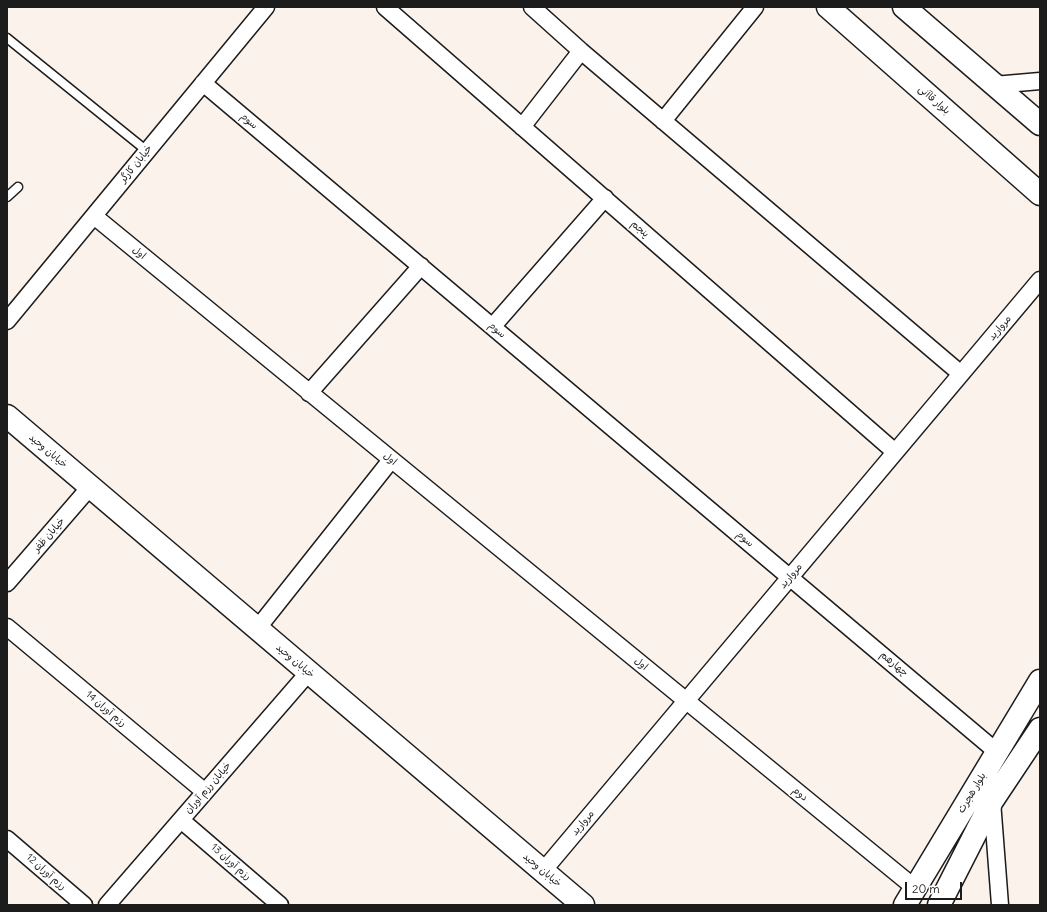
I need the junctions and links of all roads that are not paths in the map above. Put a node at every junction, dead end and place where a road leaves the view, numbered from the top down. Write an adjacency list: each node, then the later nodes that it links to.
1 (266, 7): 10 (street, خیابان کارگر)
2 (385, 7): 14 (street, پنجم)
3 (532, 7): 8 (street)
4 (755, 7): 12 (street)
5 (828, 7): 17 (main road, بلوار قاآنی)
6 (904, 7): 11 (main road)
7 (7, 38): 15 (lane)
8 (581, 51): 12 (street); 14 (street)
9 (1040, 81): 11 (street)
10 (204, 83): 15 (street, خیابان کارگر); 21 (street, سوم)
11 (994, 85): 13 (main road)
12 (663, 121): 25 (street)
13 (1040, 124)
14 (522, 127): 19 (street, پنجم)
15 (147, 151): 20 (street, خیابان کارگر)
16 (18, 187): 18 (lane)
17 (1040, 194)
18 (7, 197)
19 (605, 198): 24 (street); 28 (street, پنجم)
20 (94, 216): 23 (street, خیابان کارگر); 26 (street, اول)
21 (421, 266): 24 (street, سوم); 26 (street)
22 (1040, 280): 25 (street, مروارید)
23 (7, 321)
24 (493, 326): 31 (street, سوم)
25 (961, 374): 28 (street, مروارید)
26 (310, 393): 29 (street, اول)
27 (7, 416): 30 (main road, خیابان وحید)
28 (895, 452): 31 (street, مروارید)
29 (391, 460): 34 (street); 37 (street, اول)
30 (90, 487): 32 (street, خیابان ظفر); 34 (main road, خیابان وحید)
31 (790, 577): 37 (street, مروارید); 39 (street, چهارهم)
32 (7, 583)
33 (7, 627): 40 (street, رزم آوران 14)
34 (257, 629): 35 (main road, خیابان وحید)
35 (309, 672): 40 (street, خیابان رزم آوران); 44 (main road, خیابان وحید)
36 (1040, 681): 39 (main road, بلوار هجرت)
37 (686, 701): 44 (street, مروارید); 45 (street, دوم)
38 (1040, 729): 41 (main road)
39 (997, 752): 45 (main road, بلوار هجرت)
40 (205, 792): 42 (street, خیابان رزم آوران)
41 (992, 801): 50 (main road); 51 (street)
42 (181, 820): 47 (street, خیابان رزم آوران); 48 (street, رزم آوران 13)
43 (7, 839): 46 (street, رزم آوران 12)
44 (543, 871): 49 (main road, خیابان وحید)
45 (910, 896)
46 (84, 905)
47 (107, 905)
48 (280, 905)
49 (583, 905)
50 (939, 905)
51 (1000, 905)

